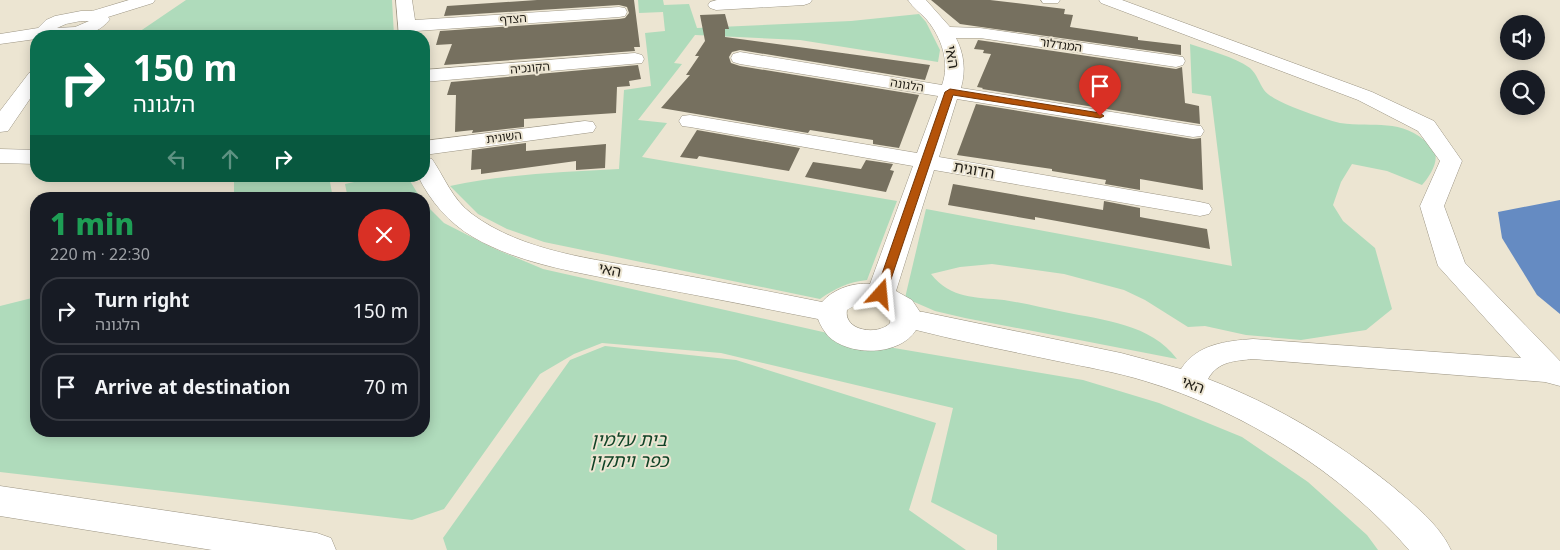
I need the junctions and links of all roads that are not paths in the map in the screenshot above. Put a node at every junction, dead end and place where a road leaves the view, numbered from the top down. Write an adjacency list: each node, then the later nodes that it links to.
1 (65, 0): 9 (street)
2 (147, 0): 9 (street)
3 (404, 0): 11 (street)
4 (804, 0): 7 (street)
5 (916, 0): 13 (street, האי)
6 (1107, 0): 35 (street)
7 (716, 5)
8 (619, 12): 12 (street, הצדף)
9 (69, 29): 10 (street)
10 (47, 30)
11 (408, 30)
12 (419, 30)
13 (946, 32): 18 (street, המגדלור); 21 (street, האי)
14 (30, 35): 15 (street)
15 (0, 39)
16 (740, 58): 21 (street, הלגונה)
17 (635, 59): 19 (street, הקונכיה)
18 (1176, 61)
19 (430, 76)
20 (30, 85): 23 (street)
21 (950, 92): 25 (street, הלגונה); 29 (street, האי)
22 (690, 121): 29 (street, הדוגית)
23 (0, 126)
24 (585, 127): 26 (street, השונית)
25 (1193, 131)
26 (430, 147)
27 (0, 156): 28 (street)
28 (30, 157)
29 (925, 162): 31 (street, הדוגית); 32 (street, האי)
30 (430, 176): 33 (street, האי)
31 (1200, 209)
32 (881, 294): 33 (street); 34 (street)
33 (832, 312): 34 (street)
34 (906, 318): 36 (street, האי)
35 (1555, 373): 36 (street)
36 (1190, 384): 39 (street, האי)
37 (0, 501): 38 (street)
38 (317, 550)
39 (1432, 550)

